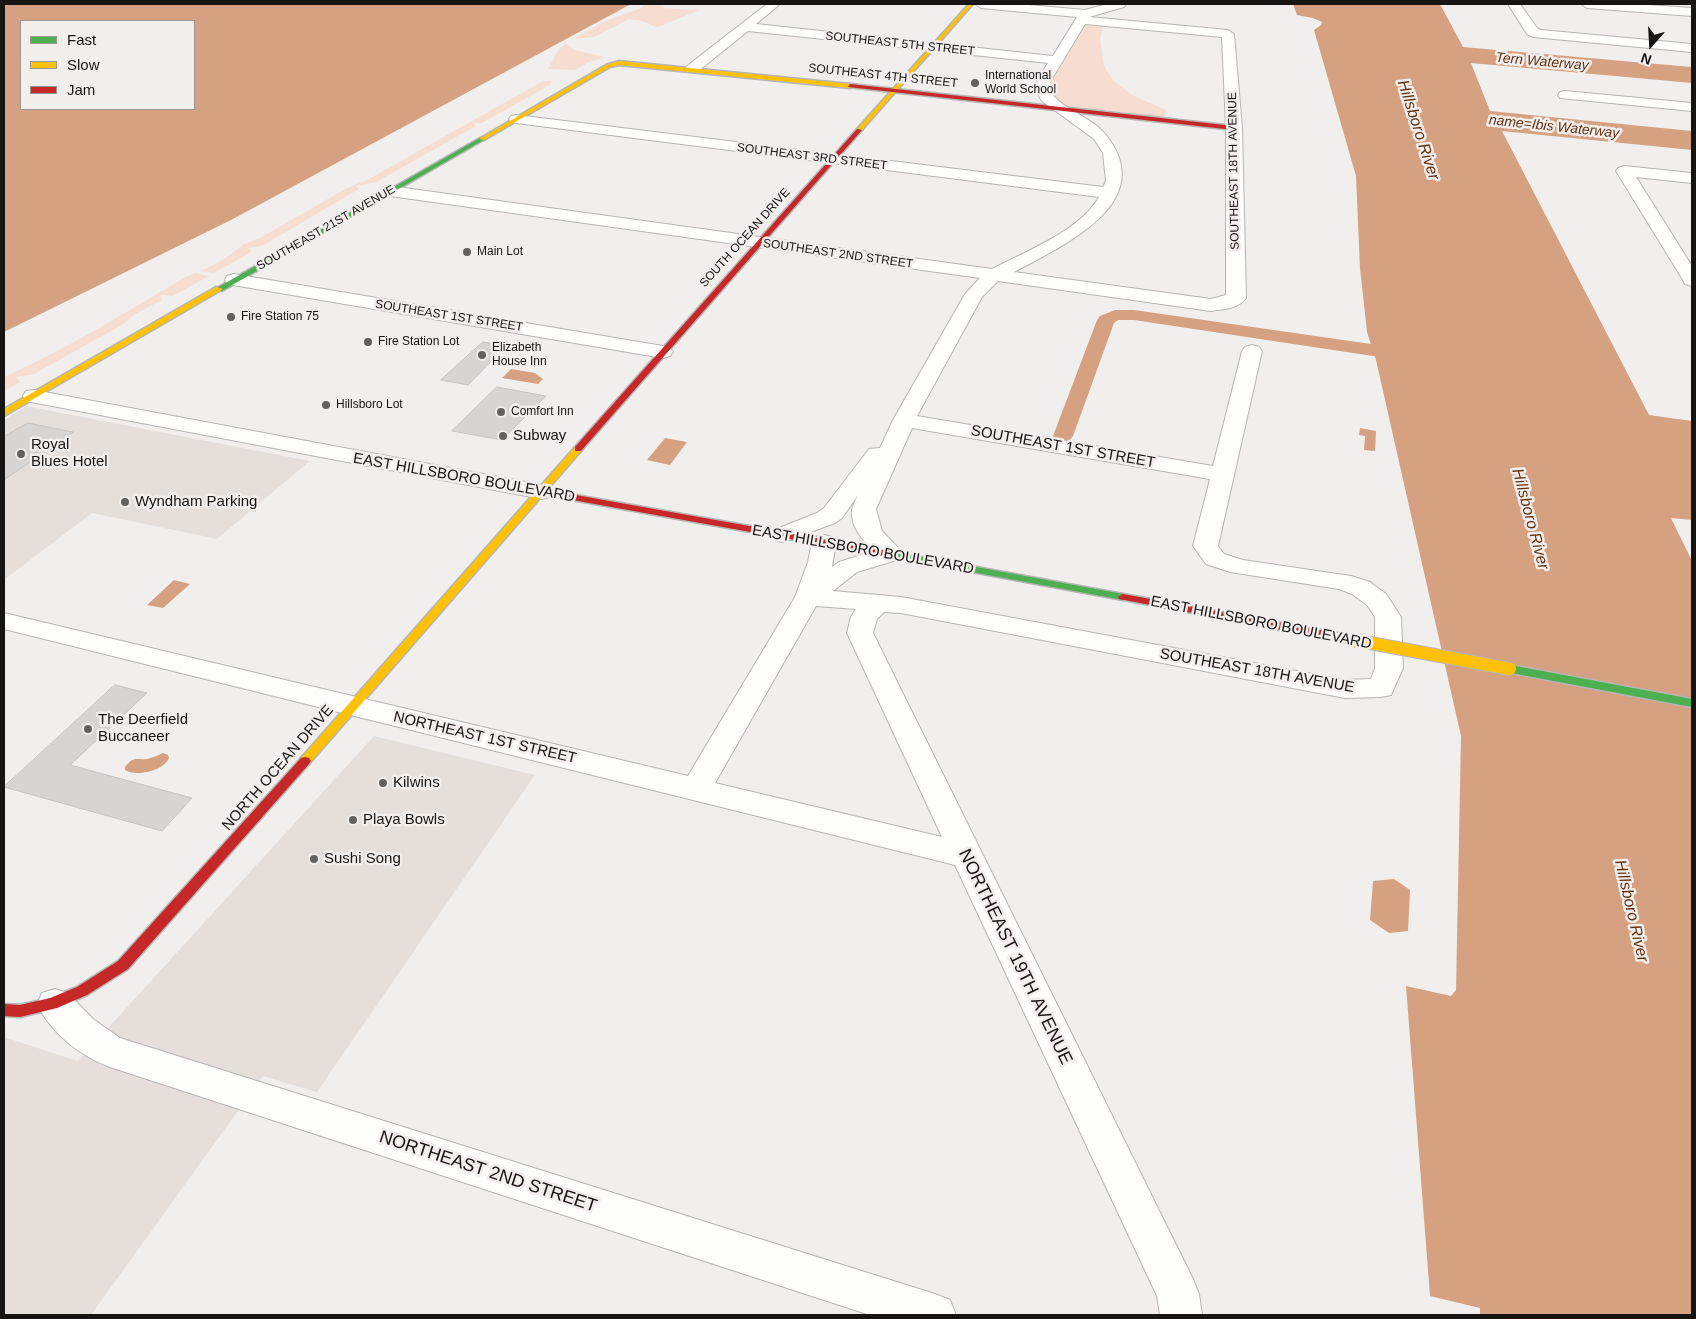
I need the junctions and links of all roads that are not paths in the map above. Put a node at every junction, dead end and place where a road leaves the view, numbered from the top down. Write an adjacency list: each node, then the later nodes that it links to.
1 (774, 4): 9 (street)
2 (971, 4): 10 (main road, SOUTH OCEAN DRIVE)
3 (981, 4): 8 (street)
4 (1120, 4): 8 (street)
5 (1514, 4): 11 (street)
6 (1587, 4): 7 (street)
7 (1692, 12)
8 (1083, 17): 12 (street); 20 (street, SOUTHEAST 18TH AVENUE)
9 (747, 25): 10 (street, SOUTHEAST 5TH STREET); 14 (street)
10 (935, 44): 12 (street, SOUTHEAST 5TH STREET); 15 (main road, SOUTH OCEAN DRIVE)
11 (1692, 48)
12 (1059, 56): 18 (street)
13 (619, 63): 14 (main road, SOUTHEAST 4TH STREET); 19 (main road, SOUTHEAST 21ST AVENUE)
14 (692, 69): 15 (main road, SOUTHEAST 4TH STREET)
15 (893, 91): 18 (main road, SOUTHEAST 4TH STREET); 21 (main road, SOUTH OCEAN DRIVE)
16 (1565, 95): 17 (street)
17 (1692, 107)
18 (1060, 109): 20 (main road, SOUTHEAST 4TH STREET); 24 (street)
19 (516, 119): 21 (street, SOUTHEAST 3RD STREET); 23 (main road, SOUTHEAST 21ST AVENUE)
20 (1234, 128): 29 (street, SOUTHEAST 18TH AVENUE)
21 (833, 159): 24 (street, SOUTHEAST 3RD STREET); 25 (main road, SOUTH OCEAN DRIVE)
22 (1692, 178): 28 (street)
23 (390, 191): 25 (street, SOUTHEAST 2ND STREET); 27 (main road, SOUTHEAST 21ST AVENUE)
24 (1108, 193): 26 (street)
25 (760, 244): 26 (street, SOUTHEAST 2ND STREET); 31 (main road, SOUTH OCEAN DRIVE)
26 (993, 276): 29 (street, SOUTHEAST 2ND STREET); 34 (street)
27 (234, 280): 31 (street, SOUTHEAST 1ST STREET); 32 (main road, SOUTHEAST 21ST AVENUE)
28 (1692, 280)
29 (1228, 302)
30 (1252, 350): 35 (street, SOUTHEAST 18TH AVENUE)
31 (663, 352): 36 (main road, SOUTH OCEAN DRIVE)
32 (34, 396): 33 (main road, SOUTHEAST 21ST AVENUE); 36 (street, EAST HILLSBORO BOULEVARD)
33 (4, 413)
34 (904, 420): 35 (street, SOUTHEAST 1ST STREET); 37 (street); 39 (street)
35 (1222, 474): 41 (street, SOUTHEAST 18TH AVENUE)
36 (542, 492): 37 (main road, EAST HILLSBORO BOULEVARD); 44 (main road, NORTH OCEAN DRIVE)
37 (783, 535): 38 (main road, EAST HILLSBORO BOULEVARD)
38 (824, 542): 39 (main road, EAST HILLSBORO BOULEVARD); 40 (street)
39 (891, 554): 40 (street); 43 (main road, EAST HILLSBORO BOULEVARD, bridge)
40 (808, 597): 41 (street, SOUTHEAST 18TH AVENUE); 45 (street)
41 (877, 603): 46 (street, NORTHEAST 19TH AVENUE)
42 (4, 621): 44 (street, NORTHEAST 1ST STREET)
43 (1692, 703)
44 (352, 707): 45 (street, NORTHEAST 1ST STREET); 47 (main road, NORTH OCEAN DRIVE)
45 (696, 789): 46 (street, NORTHEAST 1ST STREET)
46 (966, 855): 50 (street, NORTHEAST 19TH AVENUE)
47 (55, 1004): 48 (main road, NORTH OCEAN DRIVE); 49 (street, NORTHEAST 2ND STREET)
48 (4, 1010)
49 (935, 1315)
50 (1181, 1315)

